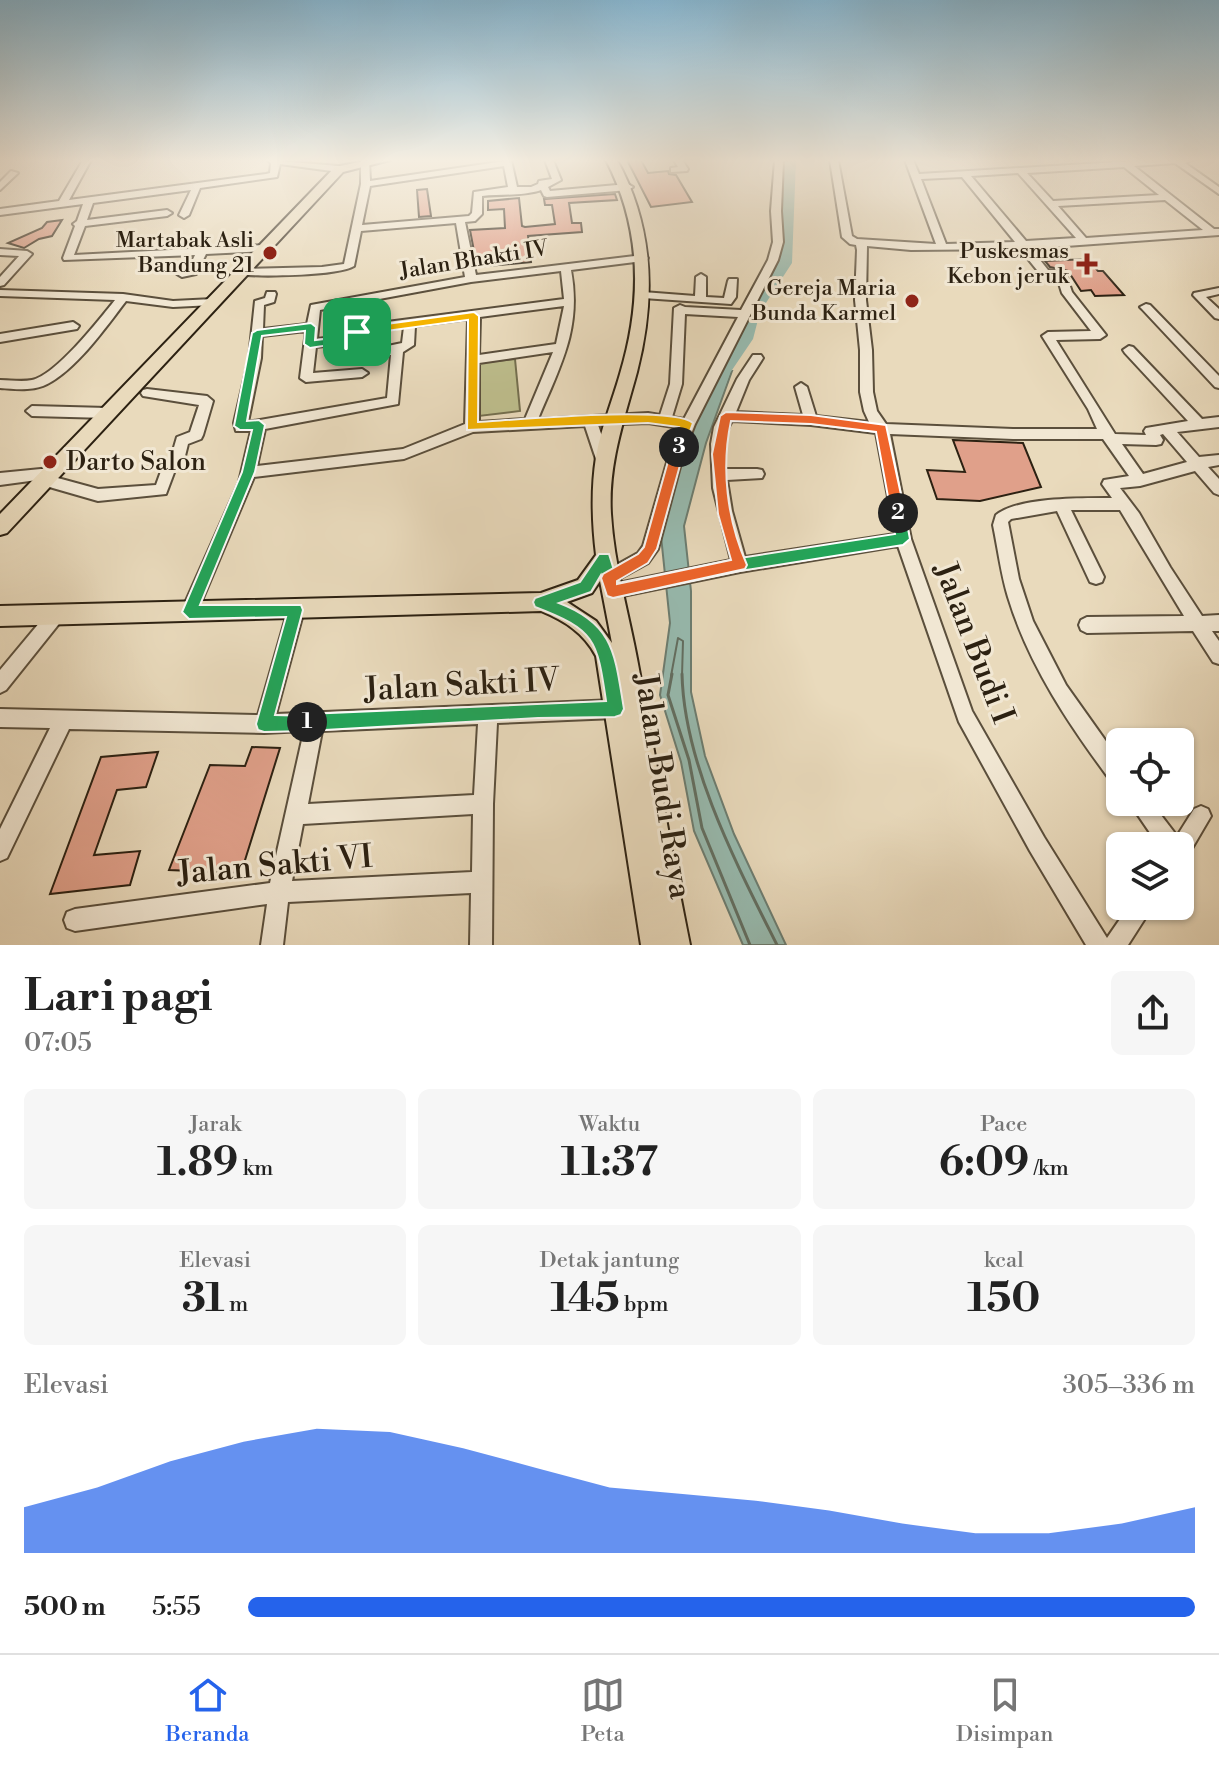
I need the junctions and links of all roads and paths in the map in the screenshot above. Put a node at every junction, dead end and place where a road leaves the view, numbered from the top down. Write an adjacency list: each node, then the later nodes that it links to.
1 (55, 204): 14 (street)
2 (88, 204): 18 (street)
3 (189, 204): 16 (street)
4 (306, 204): 24 (main road)
5 (363, 204): 19 (street)
6 (477, 204): 17 (street)
7 (633, 204): 28 (main road, Jalan Budi Raya)
8 (776, 204): 45 (street)
9 (841, 204): 21 (street, Jalan Budi I)
10 (925, 204): 23 (street)
11 (989, 204): 25 (street)
12 (1051, 204): 22 (street)
13 (1176, 204): 20 (street)
14 (0, 212)
15 (167, 213): 18 (street)
16 (184, 215)
17 (460, 221): 19 (street); 33 (street)
18 (78, 224): 26 (street)
19 (359, 228): 30 (street)
20 (1217, 235): 22 (street)
21 (857, 242): 23 (street); 78 (street, Jalan Budi I)
22 (1085, 242): 25 (street)
23 (942, 247): 25 (street)
24 (264, 248): 26 (street); 30 (main road)
25 (1026, 249): 80 (street)
26 (202, 251): 31 (street)
27 (0, 252): 35 (street)
28 (643, 258): 29 (street, Jalan Bhakti IV); 39 (main road, Jalan Budi Raya)
29 (565, 266): 33 (street, Jalan Bhakti IV); 43 (street)
30 (241, 272): 42 (main road)
31 (182, 274)
32 (701, 277): 41 (street)
33 (471, 279): 50 (street, Jalan Bhakti IV)
34 (733, 281): 41 (street)
35 (0, 283)
36 (1219, 291): 46 (street)
37 (0, 293): 40 (street)
38 (271, 294): 51 (street)
39 (643, 295): 41 (street); 68 (main road, Jalan Budi Raya)
40 (123, 297): 42 (street); 61 (street)
41 (700, 300)
42 (213, 302): 66 (main road)
43 (570, 302): 47 (street); 55 (street)
44 (1146, 307): 62 (street)
45 (746, 314): 70 (street); 74 (street)
46 (1219, 315)
47 (474, 316): 48 (street); 59 (street)
48 (410, 323): 54 (street); 56 (street)
49 (73, 326): 52 (street)
50 (311, 327): 51 (street); 54 (street)
51 (257, 333): 76 (street)
52 (0, 338)
53 (377, 343): 56 (street)
54 (310, 344): 60 (street)
55 (560, 347): 59 (street); 72 (street)
56 (397, 350): 76 (street)
57 (1129, 350): 75 (street)
58 (757, 358): 67 (street)
59 (473, 360): 77 (street)
60 (362, 373)
61 (0, 384)
62 (1219, 384)
63 (801, 387): 71 (street)
64 (147, 393): 87 (street)
65 (32, 411): 66 (street)
66 (107, 413): 87 (main road)
67 (728, 416): 71 (street); 86 (street)
68 (613, 419): 69 (street); 70 (street); 82 (main road, Jalan Budi Raya)
69 (590, 420): 72 (street); 82 (street)
70 (665, 420): 74 (street)
71 (811, 420): 78 (street)
72 (530, 422): 77 (street)
73 (1218, 423): 75 (street)
74 (688, 424): 96 (street)
75 (1198, 424): 79 (street)
76 (259, 425): 84 (street)
77 (472, 427): 84 (street)
78 (882, 428): 80 (street); 94 (street, Jalan Budi I)
79 (1165, 428): 80 (street); 83 (street)
80 (1109, 437): 89 (street)
81 (1219, 460): 83 (street)
82 (604, 462): 96 (main road, Jalan Budi Raya)
83 (1197, 464): 89 (street); 90 (street)
84 (249, 472): 100 (street)
85 (757, 474): 86 (street)
86 (721, 475): 95 (street)
87 (48, 477): 88 (street); 93 (main road)
88 (0, 479)
89 (1140, 480): 92 (street)
90 (1219, 489)
91 (1061, 504): 92 (street); 97 (street); 114 (street)
92 (1124, 504): 104 (street)
93 (0, 527)
94 (903, 539): 95 (street); 128 (street, Jalan Budi I)
95 (740, 565): 96 (street)
96 (608, 576): 98 (main road); 127 (main road, Jalan Budi Raya)
97 (1096, 577)
98 (541, 602): 99 (main road); 108 (main road, Jalan Budi Raya)
99 (296, 610): 100 (main road); 113 (street)
100 (189, 612): 101 (main road)
101 (56, 615): 102 (main road); 107 (street)
102 (0, 616)
103 (1219, 623): 104 (street)
104 (1200, 624): 105 (street); 106 (street)
105 (1087, 625)
106 (1219, 656)
107 (0, 684)
108 (615, 709): 109 (street, Jalan Sakti IV); 126 (main road, Jalan Budi Raya)
109 (488, 714): 112 (street, Jalan Sakti IV); 115 (street)
110 (0, 718): 111 (street, Jalan Sakti IV)
111 (63, 721): 113 (street, Jalan Sakti IV); 119 (street)
112 (315, 722): 113 (street, Jalan Sakti IV); 116 (street)
113 (264, 724)
114 (1106, 759)
115 (483, 804): 116 (street); 120 (street)
116 (297, 814): 121 (street)
117 (1201, 816): 118 (street)
118 (1191, 832)
119 (0, 851)
120 (481, 882): 121 (street, Jalan Sakti VI); 125 (street)
121 (279, 892): 122 (street, Jalan Sakti VI); 124 (street)
122 (75, 920)
123 (1132, 920): 129 (street)
124 (272, 945)
125 (481, 945)
126 (655, 945)
127 (676, 945)
128 (1099, 945)
129 (1115, 945)

